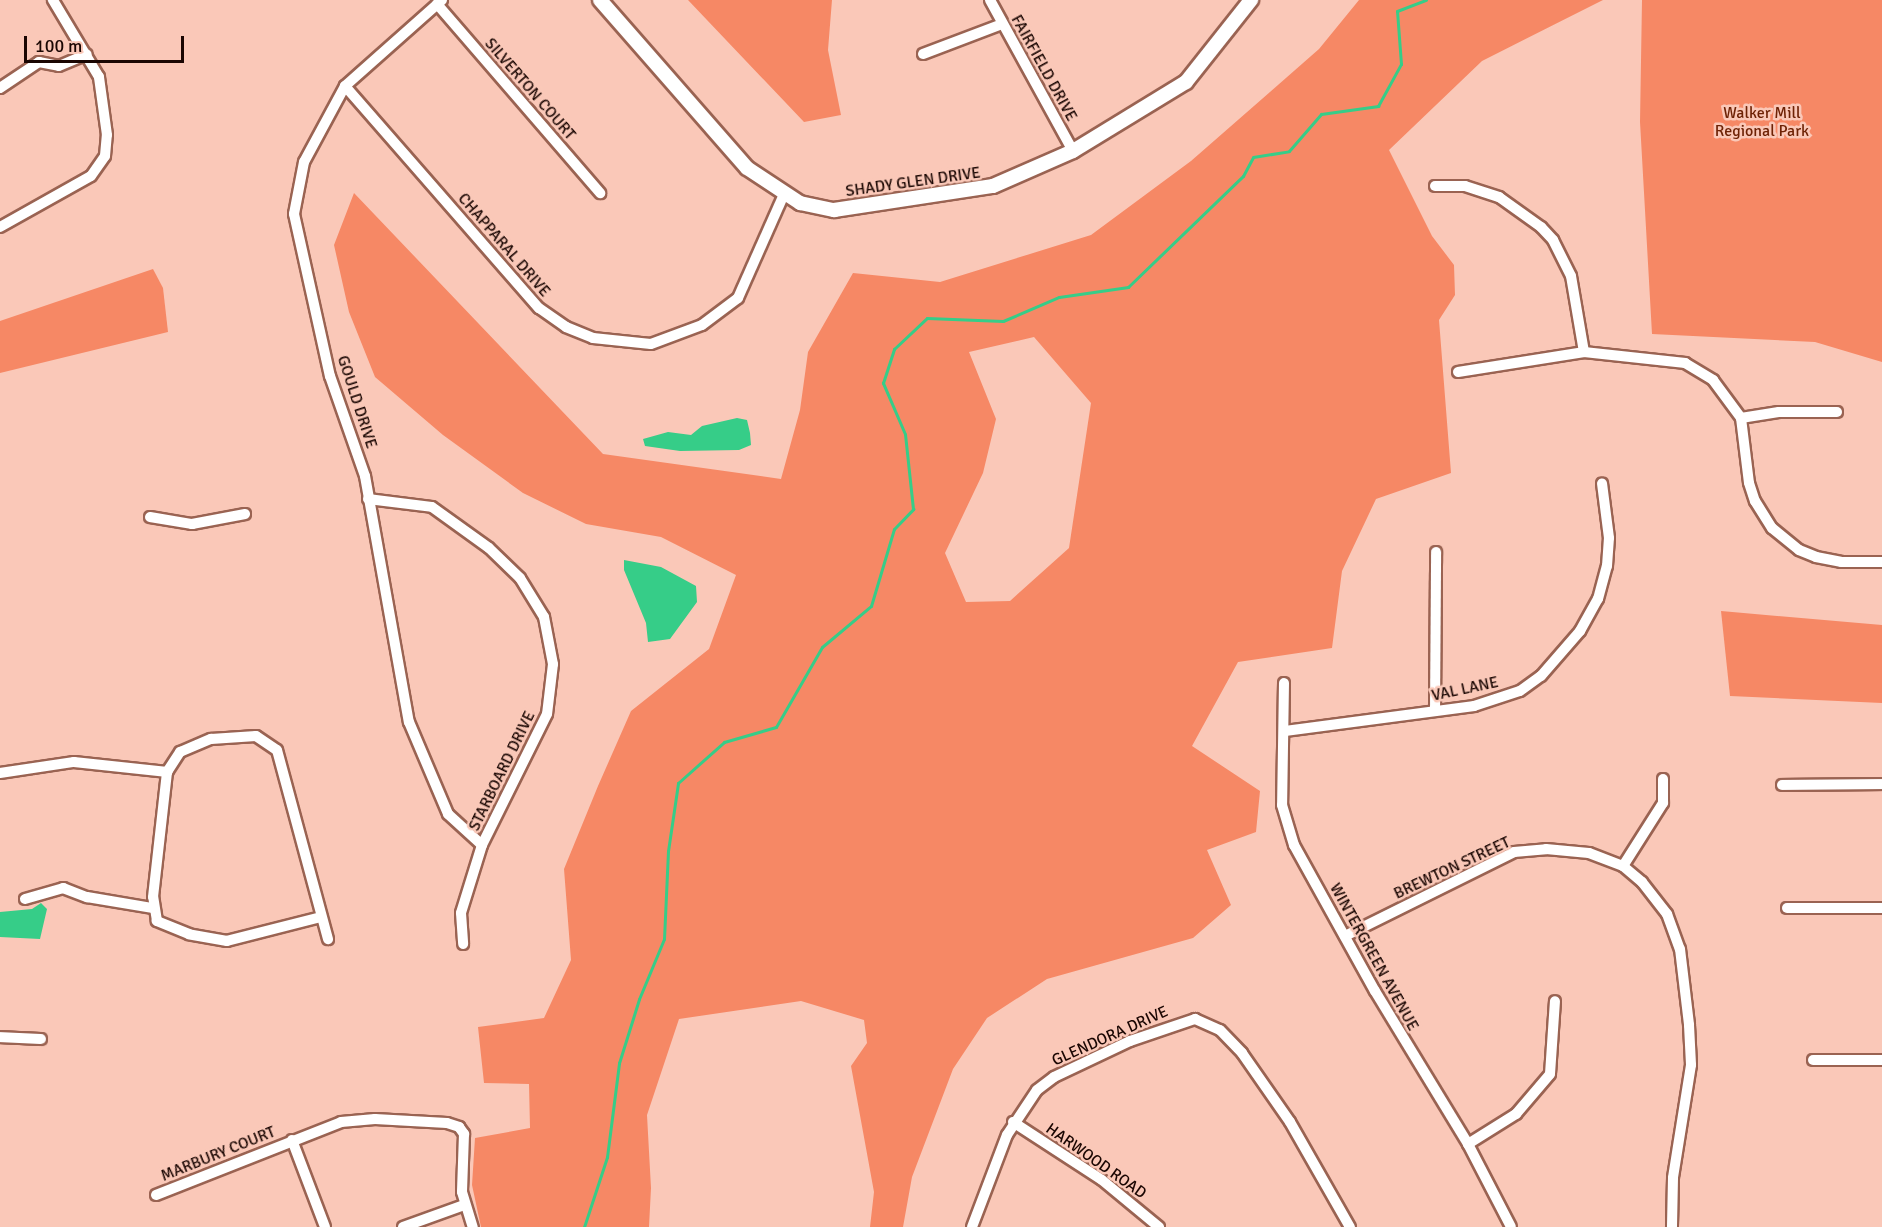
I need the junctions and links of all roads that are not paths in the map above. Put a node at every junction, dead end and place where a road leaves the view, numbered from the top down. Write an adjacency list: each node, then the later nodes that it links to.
1 (53, 0): 7 (street)
2 (600, 0): 14 (street, SHADY GLEN DRIVE)
3 (990, 0): 6 (street, FAIRFIELD DRIVE)
4 (1251, 0): 11 (street, SHADY GLEN DRIVE)
5 (440, 2): 9 (street, GOULD DRIVE); 13 (street, SILVERTON COURT)
6 (1002, 24): 8 (street); 11 (street, FAIRFIELD DRIVE)
7 (87, 54): 10 (street); 15 (street)
8 (923, 54)
9 (345, 86): 14 (street, CHAPPARAL DRIVE); 21 (street, GOULD DRIVE)
10 (0, 88)
11 (1073, 151): 14 (street, SHADY GLEN DRIVE)
12 (1435, 186): 16 (street)
13 (600, 193)
14 (784, 194)
15 (0, 227)
16 (1584, 352): 17 (street); 19 (street)
17 (1458, 372)
18 (1837, 412): 19 (street)
19 (1741, 418): 25 (street)
20 (1602, 483): 27 (street, VAL LANE)
21 (368, 499): 34 (street, GOULD DRIVE); 34 (street, STARBOARD DRIVE)
22 (245, 514): 23 (street)
23 (150, 517)
24 (1436, 552): 27 (street)
25 (1882, 562)
26 (1284, 682): 28 (street, WINTERGREEN AVENUE)
27 (1435, 711): 28 (street, VAL LANE)
28 (1285, 731): 41 (street, WINTERGREEN AVENUE)
29 (167, 772): 30 (street); 37 (street); 40 (street)
30 (0, 773)
31 (1663, 779): 35 (street)
32 (1882, 784): 33 (street)
33 (1782, 785)
34 (482, 845): 43 (street, STARBOARD DRIVE)
35 (1623, 866): 41 (street, BREWTON STREET); 61 (street, BREWTON STREET)
36 (25, 899): 37 (street)
37 (153, 908): 40 (street)
38 (1787, 908): 39 (street)
39 (1882, 908)
40 (321, 917): 42 (street)
41 (1346, 936): 51 (street, WINTERGREEN AVENUE)
42 (328, 939)
43 (463, 944)
44 (1555, 1001): 51 (street)
45 (0, 1037): 46 (street)
46 (42, 1039)
47 (1813, 1060): 48 (street)
48 (1882, 1060)
49 (1013, 1122): 57 (street, GLENDORA DRIVE); 58 (street, HARWOOD ROAD); 59 (street, GLENDORA DRIVE)
50 (292, 1140): 52 (street, MARBURY COURT); 53 (street, MARBURY COURT); 54 (street, MARBURY COURT)
51 (1468, 1144): 60 (street, WINTERGREEN AVENUE)
52 (156, 1195)
53 (464, 1205): 55 (street); 56 (street, MARBURY COURT)
54 (325, 1227)
55 (403, 1227)
56 (473, 1227)
57 (972, 1227)
58 (1159, 1227)
59 (1350, 1227)
60 (1511, 1227)
61 (1672, 1227)

